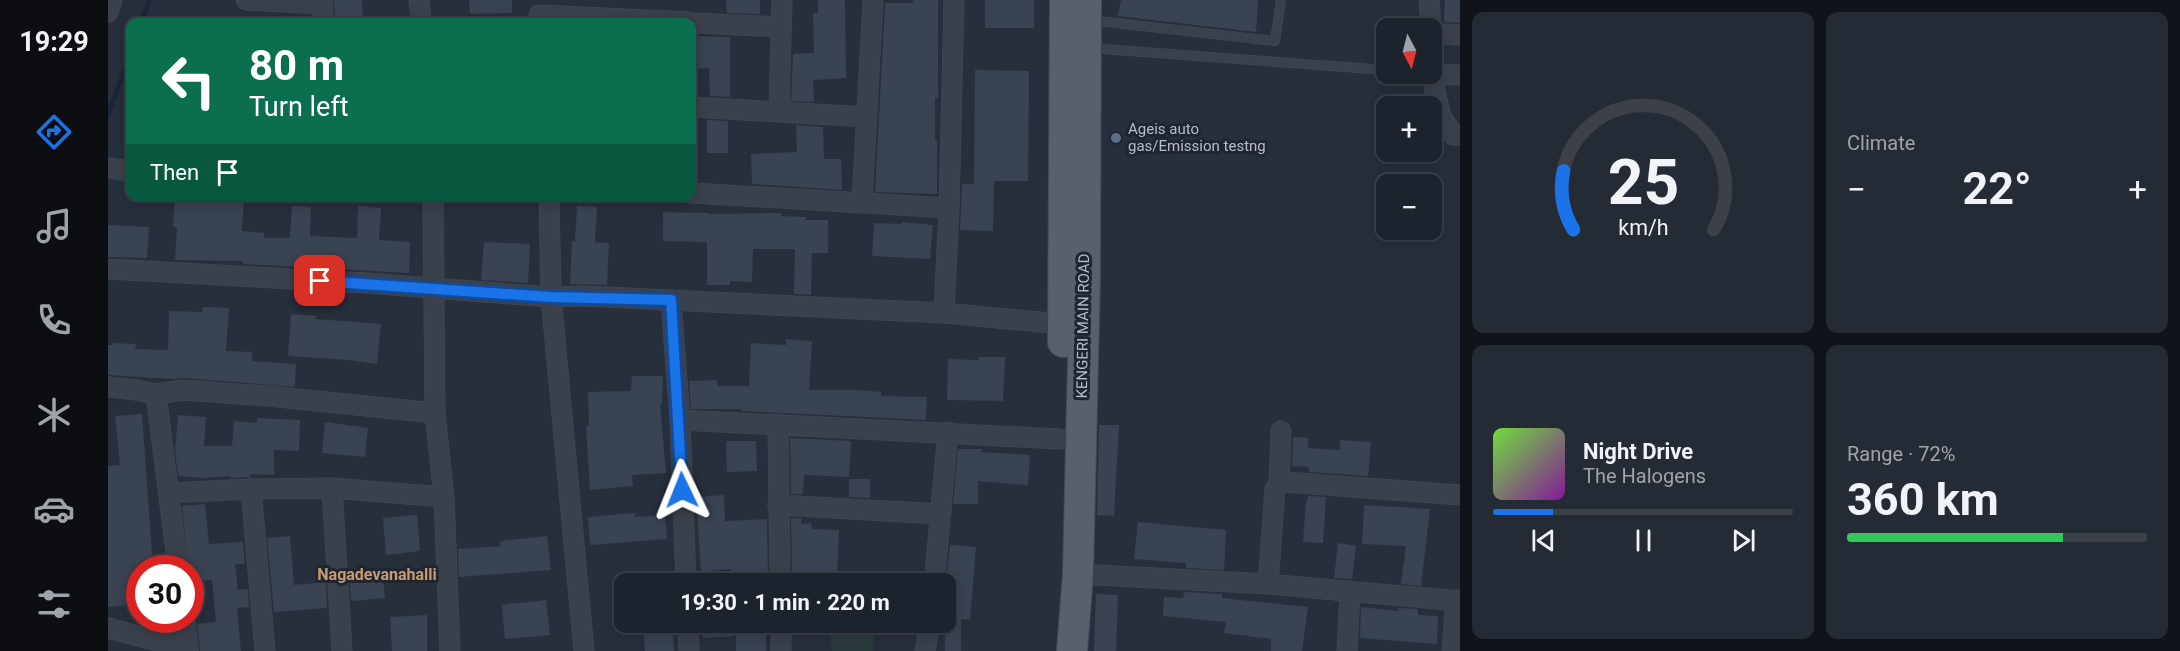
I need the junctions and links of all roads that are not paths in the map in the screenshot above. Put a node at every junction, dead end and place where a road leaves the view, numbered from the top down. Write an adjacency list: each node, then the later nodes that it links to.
1 (112, 0): 10 (street)
2 (246, 0): 9 (street)
3 (419, 0): 13 (street)
4 (782, 0): 17 (street)
5 (873, 0): 26 (street)
6 (954, 0): 34 (street)
7 (1281, 0): 12 (lane)
8 (1429, 0): 15 (street)
9 (323, 9)
10 (108, 12)
11 (539, 12): 14 (street)
12 (1081, 17): 20 (lane); 40 (main road, KENGERI MAIN ROAD); 40 (main road, KENGERI MAIN ROAD)
13 (421, 18)
14 (630, 18)
15 (1430, 18)
16 (696, 22): 17 (street)
17 (782, 27): 25 (street)
18 (1442, 34): 19 (street)
19 (1460, 35)
20 (1376, 68)
21 (1442, 74): 22 (street)
22 (1460, 75)
23 (1432, 84): 27 (street)
24 (696, 107): 25 (street)
25 (779, 112): 26 (street)
26 (867, 117): 33 (street)
27 (1460, 135)
28 (108, 168): 29 (street)
29 (126, 170)
30 (696, 193): 33 (street)
31 (433, 201): 36 (street)
32 (549, 201): 37 (street)
33 (862, 204): 34 (street)
34 (950, 208): 39 (street)
35 (108, 269): 36 (street)
36 (433, 289): 37 (street); 43 (street)
37 (551, 297): 38 (street); 74 (street)
38 (671, 300): 39 (street); 44 (street)
39 (944, 313): 40 (street)
40 (1073, 325): 48 (main road, KENGERI MAIN ROAD); 61 (main road, KENGERI MAIN ROAD)
41 (108, 387): 42 (street)
42 (156, 394): 43 (street); 52 (street)
43 (435, 413): 54 (street)
44 (680, 420): 45 (street); 58 (street)
45 (778, 424): 47 (street); 55 (street)
46 (1281, 431): 49 (street)
47 (948, 432): 48 (street); 56 (street)
48 (1060, 439): 78 (main road, KENGERI MAIN ROAD)
49 (1279, 484): 53 (street); 62 (street)
50 (332, 488): 51 (street); 54 (street); 72 (street)
51 (251, 489): 52 (street); 71 (street)
52 (170, 493): 57 (street)
53 (1460, 495)
54 (444, 497): 73 (street)
55 (778, 505): 56 (street); 59 (street)
56 (941, 514): 60 (street)
57 (177, 555)
58 (686, 573)
59 (780, 573)
60 (935, 573)
61 (1078, 574): 62 (street); 79 (main road, KENGERI MAIN ROAD)
62 (1268, 584): 63 (street)
63 (1350, 591): 64 (street); 80 (street)
64 (1458, 600): 81 (street)
65 (108, 628): 70 (street)
66 (186, 633): 70 (street)
67 (688, 633): 75 (street)
68 (781, 633): 76 (street)
69 (928, 633): 77 (street)
70 (188, 650)
71 (265, 651)
72 (342, 651)
73 (450, 651)
74 (584, 651)
75 (689, 651)
76 (781, 651)
77 (925, 651)
78 (1053, 651)
79 (1072, 651)
80 (1347, 651)
81 (1452, 651)

